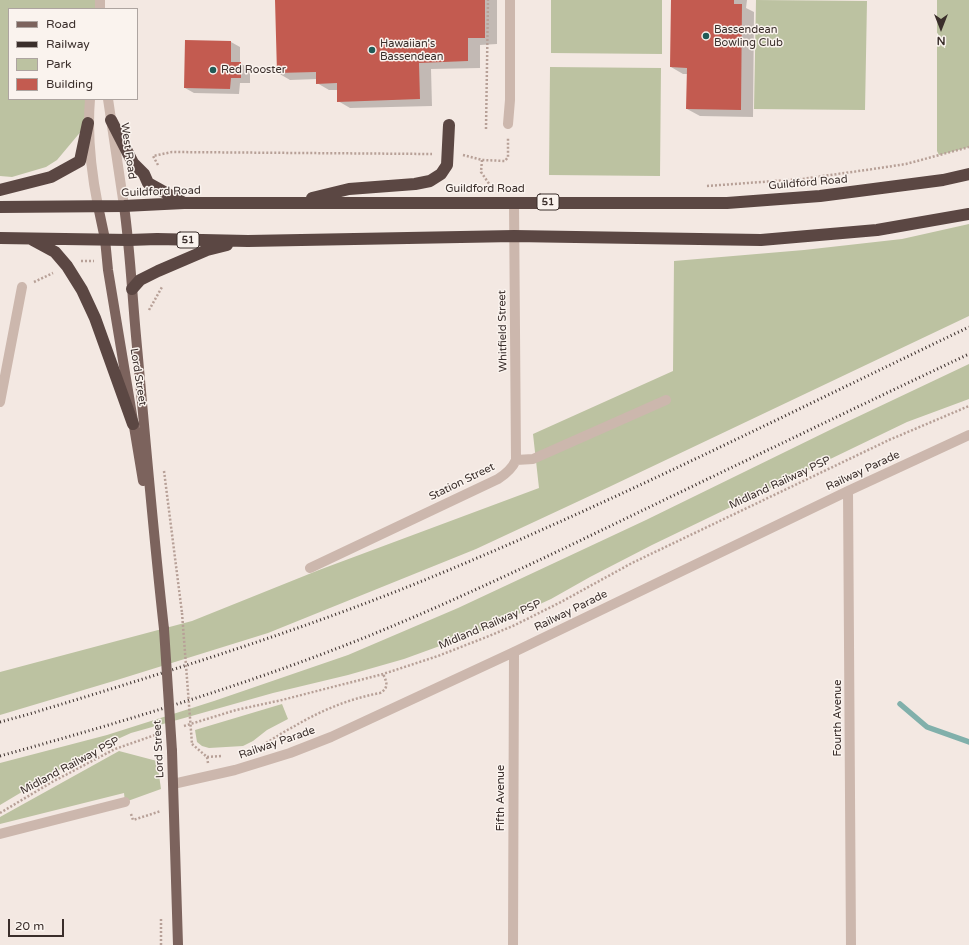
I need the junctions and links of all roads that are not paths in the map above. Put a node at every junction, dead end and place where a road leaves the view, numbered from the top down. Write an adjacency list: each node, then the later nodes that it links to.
1 (510, 0): 6 (street)
2 (90, 100): 5 (street)
3 (108, 100): 4 (street, West Road)
4 (111, 120): 11 (highway); 14 (street, West Road)
5 (88, 123): 9 (highway); 13 (street)
6 (508, 124)
7 (449, 125): 12 (highway)
8 (969, 174): 10 (highway, Guildford Road / 51)
9 (0, 190)
10 (514, 202): 12 (highway, Guildford Road / 51); 17 (street, Whitfield Street)
11 (184, 203): 12 (highway, Guildford Road / 51); 14 (highway, Guildford Road / 51)
12 (295, 203)
13 (98, 206): 14 (highway, Guildford Road / 51); 15 (highway, Guildford Road / 51); 20 (main road, Lord Street)
14 (124, 206): 21 (main road, Lord Street)
15 (0, 207)
16 (969, 214): 17 (highway, 51)
17 (514, 236): 22 (highway, 51); 29 (street, Whitfield Street)
18 (0, 238): 19 (highway, 51)
19 (29, 238): 20 (highway, 51); 27 (highway)
20 (105, 239): 21 (highway, 51); 27 (main road, Lord Street)
21 (129, 240): 22 (highway, 51); 24 (main road, Lord Street)
22 (248, 241): 24 (highway)
23 (22, 287): 26 (street)
24 (132, 289): 31 (main road, Lord Street)
25 (666, 400): 29 (street)
26 (0, 402)
27 (133, 424): 31 (main road, Lord Street)
28 (969, 435): 30 (street, Railway Parade)
29 (516, 460): 32 (street, Station Street)
30 (848, 491): 33 (street, Railway Parade); 39 (street, Fourth Avenue)
31 (155, 552): 34 (main road, Lord Street, bridge)
32 (310, 568)
33 (514, 652): 34 (street, Railway Parade); 38 (street, Fifth Avenue)
34 (173, 784): 37 (main road, Lord Street)
35 (125, 802): 36 (street)
36 (0, 834)
37 (178, 945)
38 (513, 945)
39 (851, 945)

